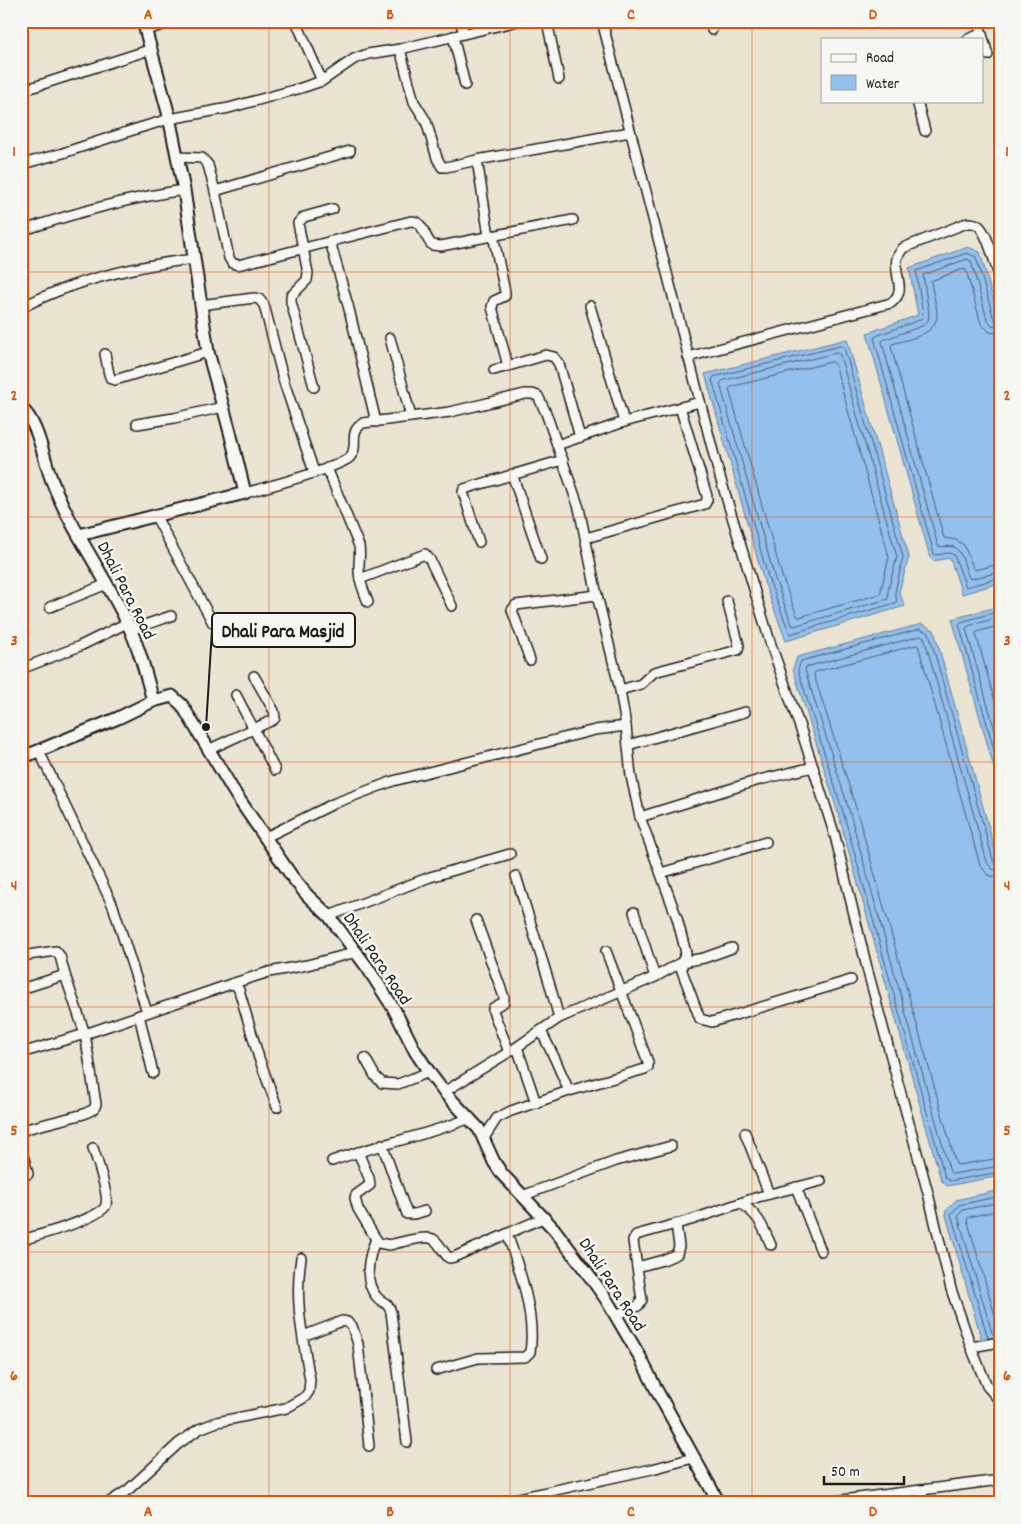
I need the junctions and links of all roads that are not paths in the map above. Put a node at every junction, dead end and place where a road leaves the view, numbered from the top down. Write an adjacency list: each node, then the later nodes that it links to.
1 (176, 21): 8 (street)
2 (296, 21): 19 (street)
3 (460, 21): 9 (street)
4 (518, 21): 9 (street)
5 (548, 21): 18 (street)
6 (602, 21): 25 (street)
7 (978, 21): 10 (street)
8 (145, 26): 15 (street)
9 (464, 33): 11 (street)
10 (981, 34): 12 (street); 13 (street)
11 (453, 36): 16 (street); 20 (street)
12 (971, 38)
13 (982, 38)
14 (984, 43): 17 (street)
15 (152, 49): 21 (street); 23 (street)
16 (400, 49): 19 (street); 28 (street)
17 (988, 55)
18 (559, 79)
19 (322, 80): 23 (street)
20 (465, 85)
21 (21, 91)
22 (917, 102): 24 (street)
23 (169, 119): 27 (street); 29 (street)
24 (925, 131)
25 (630, 132): 28 (street); 46 (street)
26 (350, 151): 31 (street)
27 (177, 157): 30 (street); 31 (street)
28 (478, 160): 35 (street)
29 (21, 162)
30 (184, 190): 34 (street); 38 (street)
31 (215, 191): 37 (street)
32 (333, 209): 37 (street)
33 (573, 220): 35 (street)
34 (21, 231)
35 (491, 235): 36 (street); 47 (street)
36 (330, 241): 37 (street); 55 (street)
37 (303, 247): 49 (street)
38 (194, 259): 40 (street); 42 (street)
39 (1000, 279): 46 (street)
40 (200, 305): 44 (street); 62 (street)
41 (590, 306): 56 (street)
42 (21, 308)
43 (390, 338): 54 (street)
44 (208, 352): 45 (street); 52 (street)
45 (105, 354)
46 (688, 357): 50 (street)
47 (508, 366): 48 (street); 58 (street)
48 (494, 370)
49 (314, 387)
50 (700, 402): 51 (street); 93 (street)
51 (680, 406): 56 (street); 67 (street)
52 (223, 407): 57 (street); 64 (street)
53 (21, 408): 66 (street, Dhali Para Road)
54 (411, 417): 55 (street); 59 (street)
55 (376, 422): 61 (street)
56 (624, 422): 58 (street)
57 (137, 424)
58 (580, 436): 59 (street)
59 (558, 445): 60 (street)
60 (563, 460): 63 (street); 67 (street)
61 (327, 468): 62 (street); 70 (street)
62 (314, 472): 64 (street)
63 (512, 474): 68 (street); 69 (street)
64 (244, 493): 65 (street)
65 (155, 516): 66 (street); 78 (street)
66 (79, 535): 71 (street, Dhali Para Road)
67 (586, 538): 72 (street)
68 (480, 542)
69 (542, 559)
70 (360, 579): 74 (street); 75 (street)
71 (107, 584): 76 (street); 79 (street, Dhali Para Road)
72 (597, 595): 80 (street); 83 (street)
73 (727, 601): 83 (street)
74 (368, 602)
75 (452, 606)
76 (50, 607)
77 (171, 616): 79 (street)
78 (213, 623)
79 (129, 626): 81 (street); 85 (street, Dhali Para Road)
80 (530, 660)
81 (21, 668)
82 (254, 676): 88 (street)
83 (620, 690): 87 (street)
84 (236, 696): 88 (street)
85 (153, 701): 90 (street, Dhali Para Road); 91 (street)
86 (745, 712): 89 (street)
87 (626, 726): 89 (street); 96 (street)
88 (254, 729): 90 (street); 94 (street)
89 (628, 744): 95 (street)
90 (210, 749): 96 (street, Dhali Para Road)
91 (39, 751): 92 (street); 115 (street)
92 (21, 758)
93 (813, 766): 95 (street); 157 (street)
94 (275, 770)
95 (640, 817): 99 (street)
96 (266, 837): 102 (street, Dhali Para Road)
97 (766, 842): 99 (street)
98 (510, 854): 102 (street)
99 (660, 874): 108 (street)
100 (516, 876): 116 (street)
101 (634, 912): 110 (street)
102 (329, 916): 106 (street, Dhali Para Road)
103 (476, 920): 119 (street)
104 (732, 948): 108 (street)
105 (606, 951): 114 (street)
106 (357, 952): 112 (street); 122 (street, Dhali Para Road)
107 (21, 956): 109 (street)
108 (682, 962): 110 (street); 111 (street)
109 (65, 975): 113 (street); 118 (street)
110 (655, 977): 114 (street)
111 (850, 980)
112 (231, 984): 115 (street); 127 (street)
113 (21, 989)
114 (621, 991): 116 (street); 124 (street)
115 (143, 1013): 118 (street); 123 (street)
116 (559, 1018): 117 (street)
117 (541, 1031): 119 (street); 124 (street)
118 (85, 1034): 120 (street); 129 (street)
119 (513, 1049): 125 (street); 126 (street)
120 (21, 1053)
121 (365, 1058): 122 (street)
122 (429, 1072): 125 (street, Dhali Para Road)
123 (152, 1073)
124 (569, 1091): 126 (street)
125 (444, 1092): 128 (street, Dhali Para Road)
126 (536, 1103): 131 (street)
127 (277, 1107)
128 (470, 1118): 131 (street, Dhali Para Road); 132 (street)
129 (21, 1133)
130 (745, 1133): 141 (street)
131 (484, 1138): 142 (street, Dhali Para Road)
132 (382, 1144): 136 (street); 144 (street)
133 (671, 1146): 142 (street)
134 (21, 1148): 138 (street)
135 (93, 1148): 149 (street)
136 (358, 1152): 137 (street); 148 (street)
137 (332, 1160)
138 (28, 1174)
139 (820, 1181): 140 (street)
140 (796, 1187): 141 (street); 151 (street)
141 (769, 1194): 143 (street)
142 (522, 1196): 145 (street, Dhali Para Road)
143 (741, 1203): 146 (street); 150 (street)
144 (425, 1211)
145 (543, 1218): 147 (street); 154 (street, Dhali Para Road)
146 (676, 1224): 153 (street); 153 (street)
147 (507, 1234): 148 (street); 158 (street)
148 (376, 1239): 160 (street)
149 (21, 1240)
150 (771, 1244)
151 (821, 1251)
152 (301, 1258): 155 (street)
153 (637, 1267): 154 (street)
154 (615, 1316): 162 (street, Dhali Para Road)
155 (303, 1336): 161 (street); 165 (street)
156 (1000, 1342): 157 (street)
157 (971, 1348): 159 (street)
158 (436, 1370)
159 (1000, 1401)
160 (407, 1442)
161 (369, 1446)
162 (694, 1458): 166 (street); 167 (street, Dhali Para Road)
163 (1000, 1480): 164 (street)
164 (920, 1490): 168 (street); 169 (street)
165 (108, 1503)
166 (496, 1503)
167 (719, 1503)
168 (819, 1503)
169 (922, 1503)

